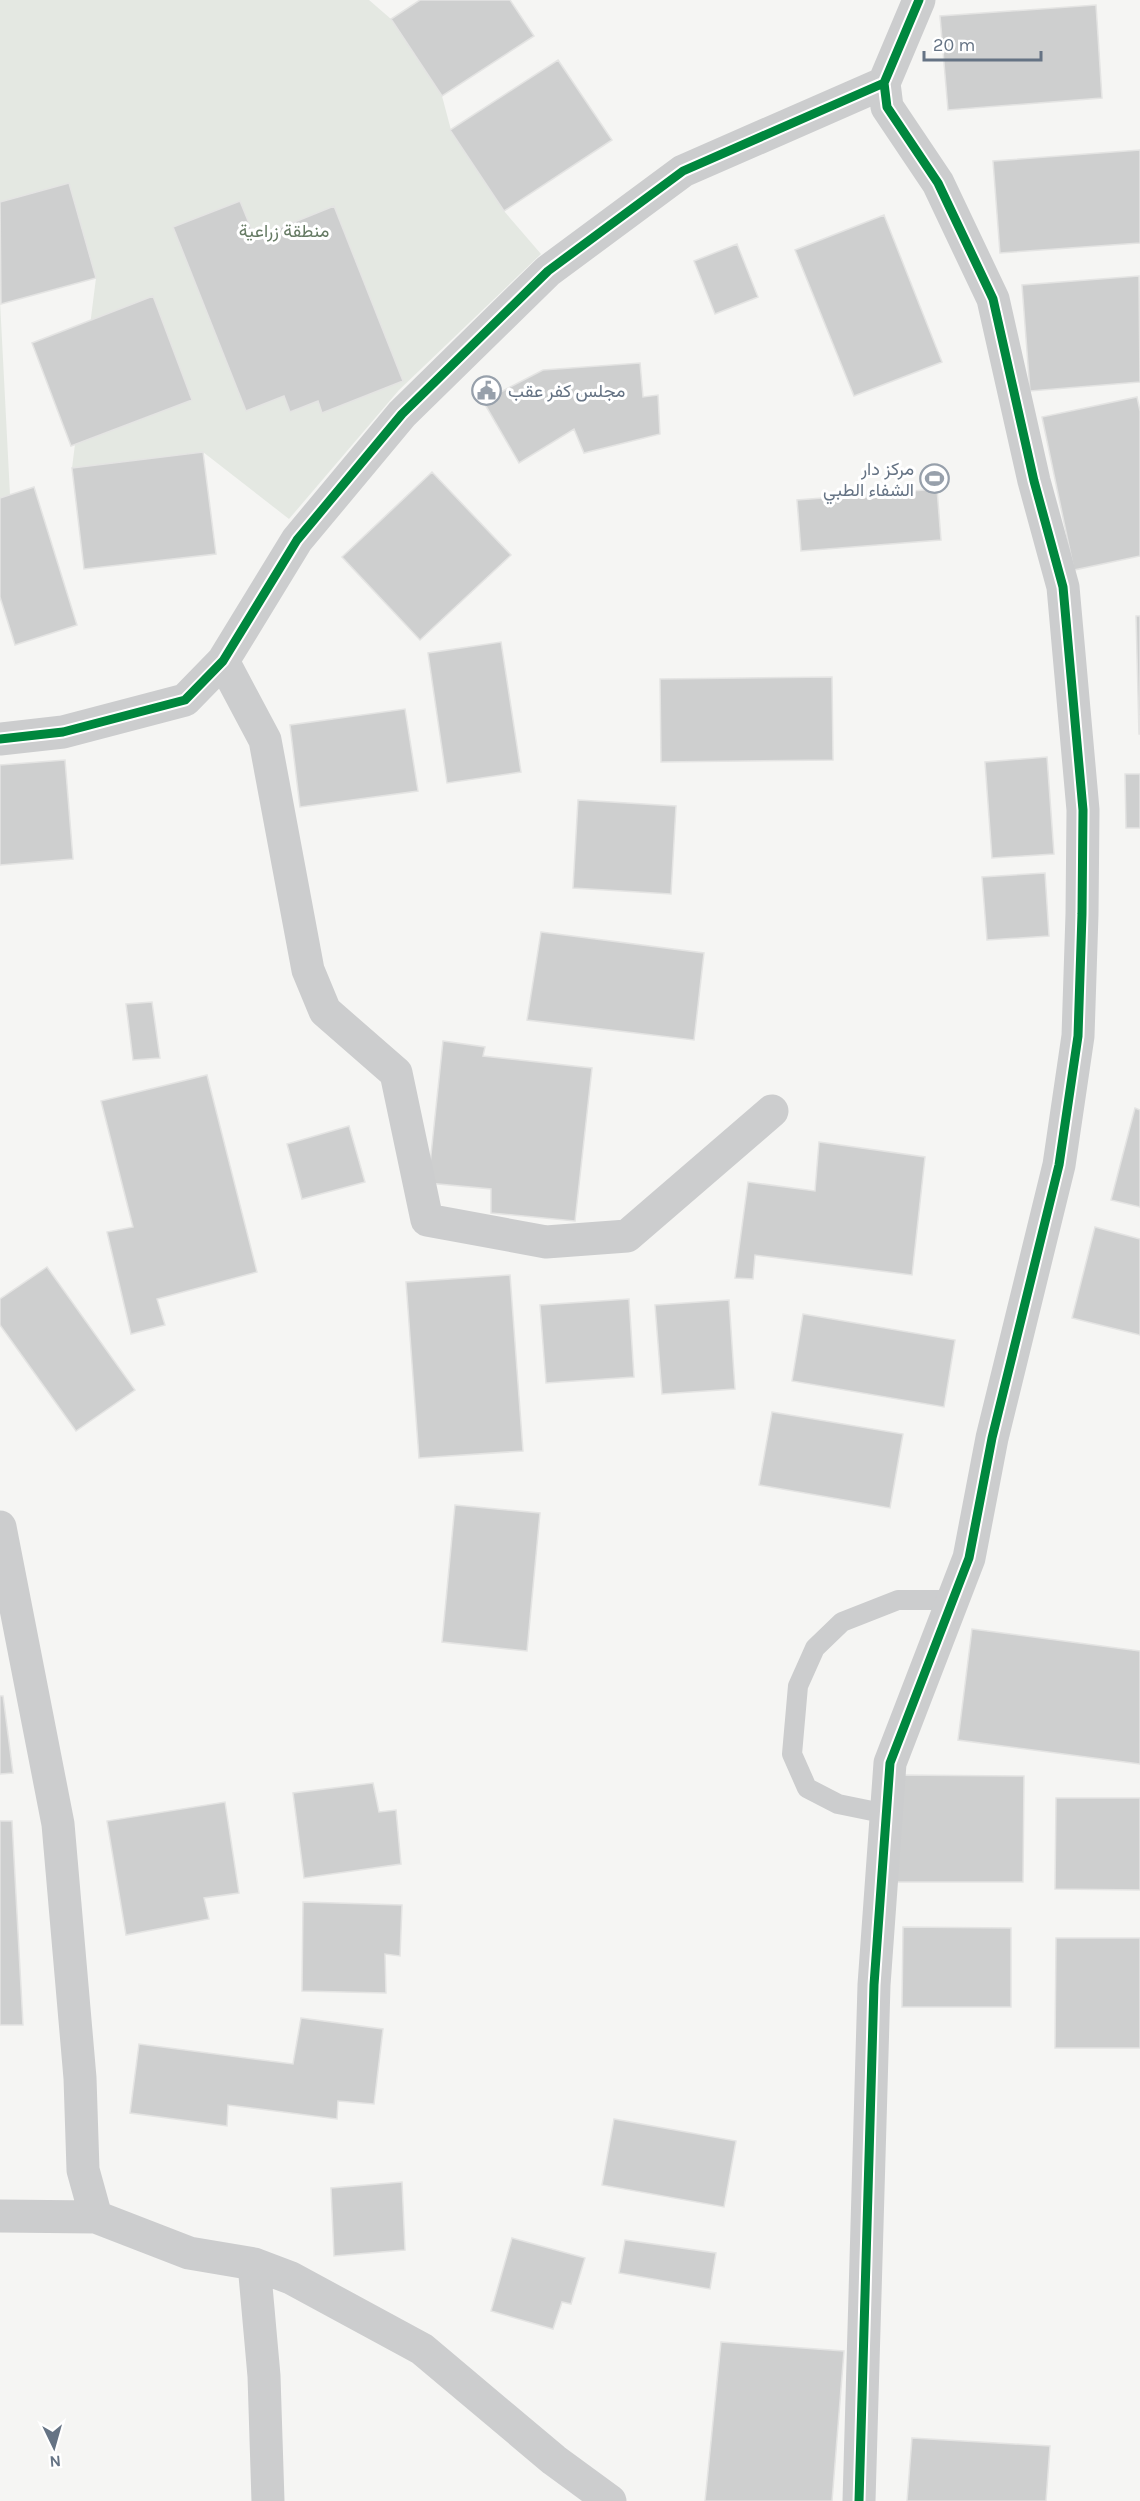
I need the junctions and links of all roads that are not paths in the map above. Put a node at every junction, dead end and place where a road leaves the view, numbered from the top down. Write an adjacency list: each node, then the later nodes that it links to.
1 (919, 0): 2 (street)
2 (884, 83): 3 (street); 7 (street)
3 (223, 661): 4 (street); 5 (street)
4 (0, 738)
5 (772, 1111)
6 (0, 1527): 10 (street)
7 (952, 1600): 8 (street); 8 (lane)
8 (886, 1814): 14 (street)
9 (0, 2216): 10 (street)
10 (96, 2217): 11 (street)
11 (254, 2264): 12 (street); 13 (street)
12 (268, 2501)
13 (610, 2501)
14 (859, 2501)

